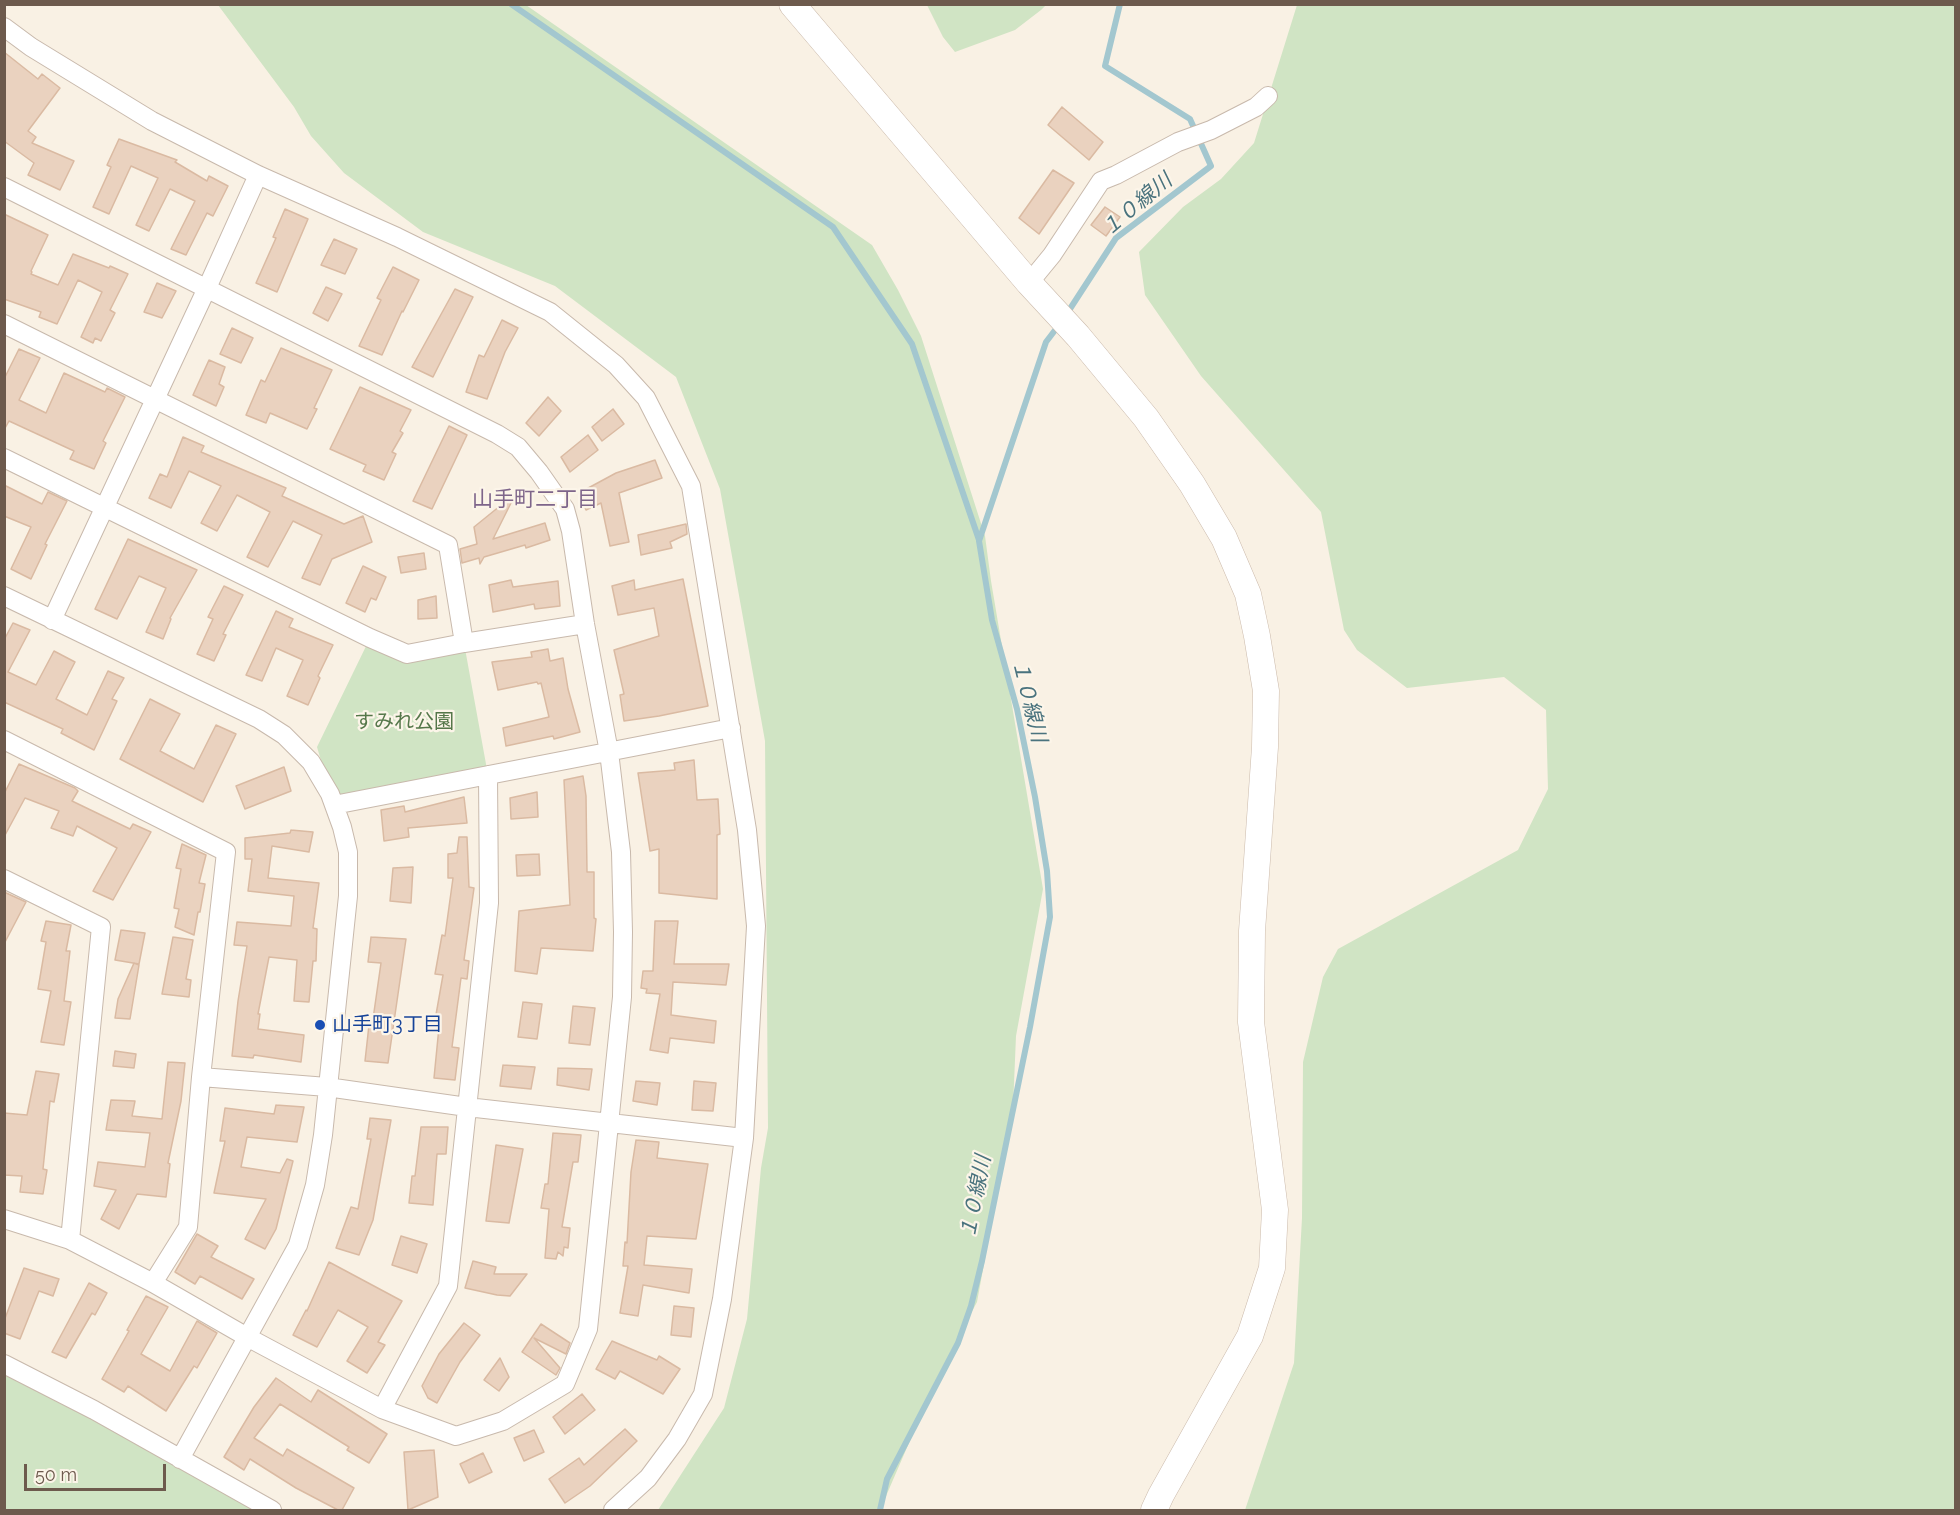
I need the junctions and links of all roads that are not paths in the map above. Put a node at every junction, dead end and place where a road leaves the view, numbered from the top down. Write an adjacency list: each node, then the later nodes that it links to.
1 (792, 4): 6 (street)
2 (4, 27): 4 (street)
3 (1268, 96): 6 (street)
4 (258, 175): 7 (street); 16 (street)
5 (4, 187): 7 (street)
6 (1029, 283): 36 (street)
7 (207, 288): 9 (street); 14 (street)
8 (4, 324): 9 (street)
9 (155, 399): 11 (street); 15 (street)
10 (4, 458): 11 (street)
11 (105, 507): 13 (street); 15 (street)
12 (4, 596): 13 (street)
13 (52, 620): 20 (street)
14 (585, 624): 15 (street); 18 (street)
15 (464, 643)
16 (731, 728): 18 (street); 26 (street)
17 (4, 740): 22 (street)
18 (609, 752): 19 (street); 25 (street)
19 (488, 775): 20 (street); 24 (street)
20 (334, 805): 23 (street)
21 (4, 879): 28 (street)
22 (201, 1077): 23 (street); 29 (street)
23 (327, 1087): 24 (street); 30 (street)
24 (467, 1107): 25 (street); 32 (street)
25 (610, 1123): 26 (street); 32 (street)
26 (744, 1138): 35 (street)
27 (4, 1219): 28 (street)
28 (70, 1240): 29 (street)
29 (153, 1283): 30 (street)
30 (247, 1337): 32 (street); 33 (street)
31 (4, 1364): 33 (street)
32 (382, 1409)
33 (180, 1459): 34 (street)
34 (272, 1510)
35 (613, 1510)
36 (1154, 1510)

